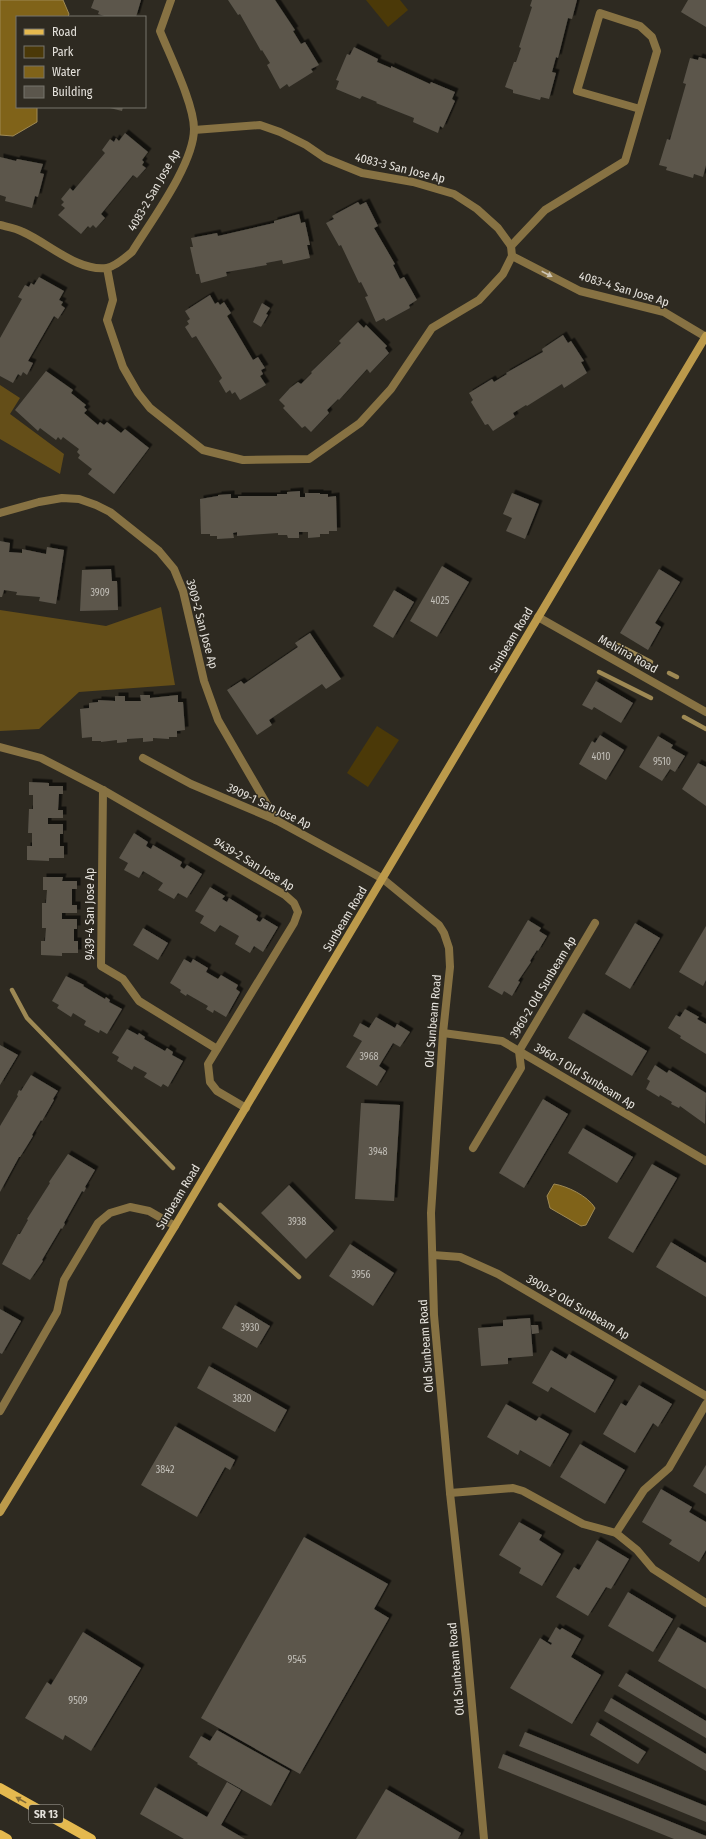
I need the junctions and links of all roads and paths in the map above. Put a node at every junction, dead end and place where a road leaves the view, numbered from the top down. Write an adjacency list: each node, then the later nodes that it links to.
1 (171, 0): 3 (street, 4083-2 San Jose Ap)
2 (640, 109): 2 (street); 5 (street)
3 (194, 130): 5 (street, 4083-3 San Jose Ap); 7 (street, 4083-2 San Jose Ap)
4 (0, 225): 7 (street)
5 (511, 246): 6 (street)
6 (512, 256): 7 (street); 8 (street, 4083-4 San Jose Ap, one-way to 8)
7 (107, 268)
8 (706, 336): 10 (street, Sunbeam Road)
9 (0, 513): 15 (street, 3909-2 San Jose Ap)
10 (538, 617): 11 (street, Melvina Road); 16 (street, Sunbeam Road)
11 (706, 712)
12 (0, 747): 14 (street, 9439-2 San Jose Ap)
13 (143, 758): 15 (street, 3909-1 San Jose Ap)
14 (103, 790): 19 (street, 9439-4 San Jose Ap); 19 (street, 9439-2 San Jose Ap)
15 (276, 820): 16 (street, 3909-1 San Jose Ap)
16 (382, 879): 18 (street, Old Sunbeam Road); 21 (street, Sunbeam Road)
17 (595, 923): 20 (street, 3960-2 Old Sunbeam Ap)
18 (443, 1033): 20 (street, 3960-1 Old Sunbeam Ap); 25 (street, Old Sunbeam Road)
19 (217, 1049): 21 (street, 9439-2 San Jose Ap)
20 (519, 1051): 22 (street, 3960-2 Old Sunbeam Ap); 23 (street, 3960-1 Old Sunbeam Ap)
21 (246, 1108): 24 (street, Sunbeam Road)
22 (473, 1148)
23 (706, 1162)
24 (175, 1226): 28 (street); 30 (street, Sunbeam Road)
25 (433, 1255): 26 (street, 3900-2 Old Sunbeam Ap); 29 (street, Old Sunbeam Road)
26 (706, 1396)
27 (706, 1404): 31 (street)
28 (0, 1411)
29 (450, 1493): 31 (street); 37 (street, Old Sunbeam Road)
30 (0, 1512)
31 (616, 1533): 32 (street)
32 (706, 1602)
33 (0, 1788): 36 (main road, SR 13, one-way to 33)
34 (0, 1834): 35 (main road)
35 (7, 1839)
36 (91, 1839)
37 (484, 1839)

